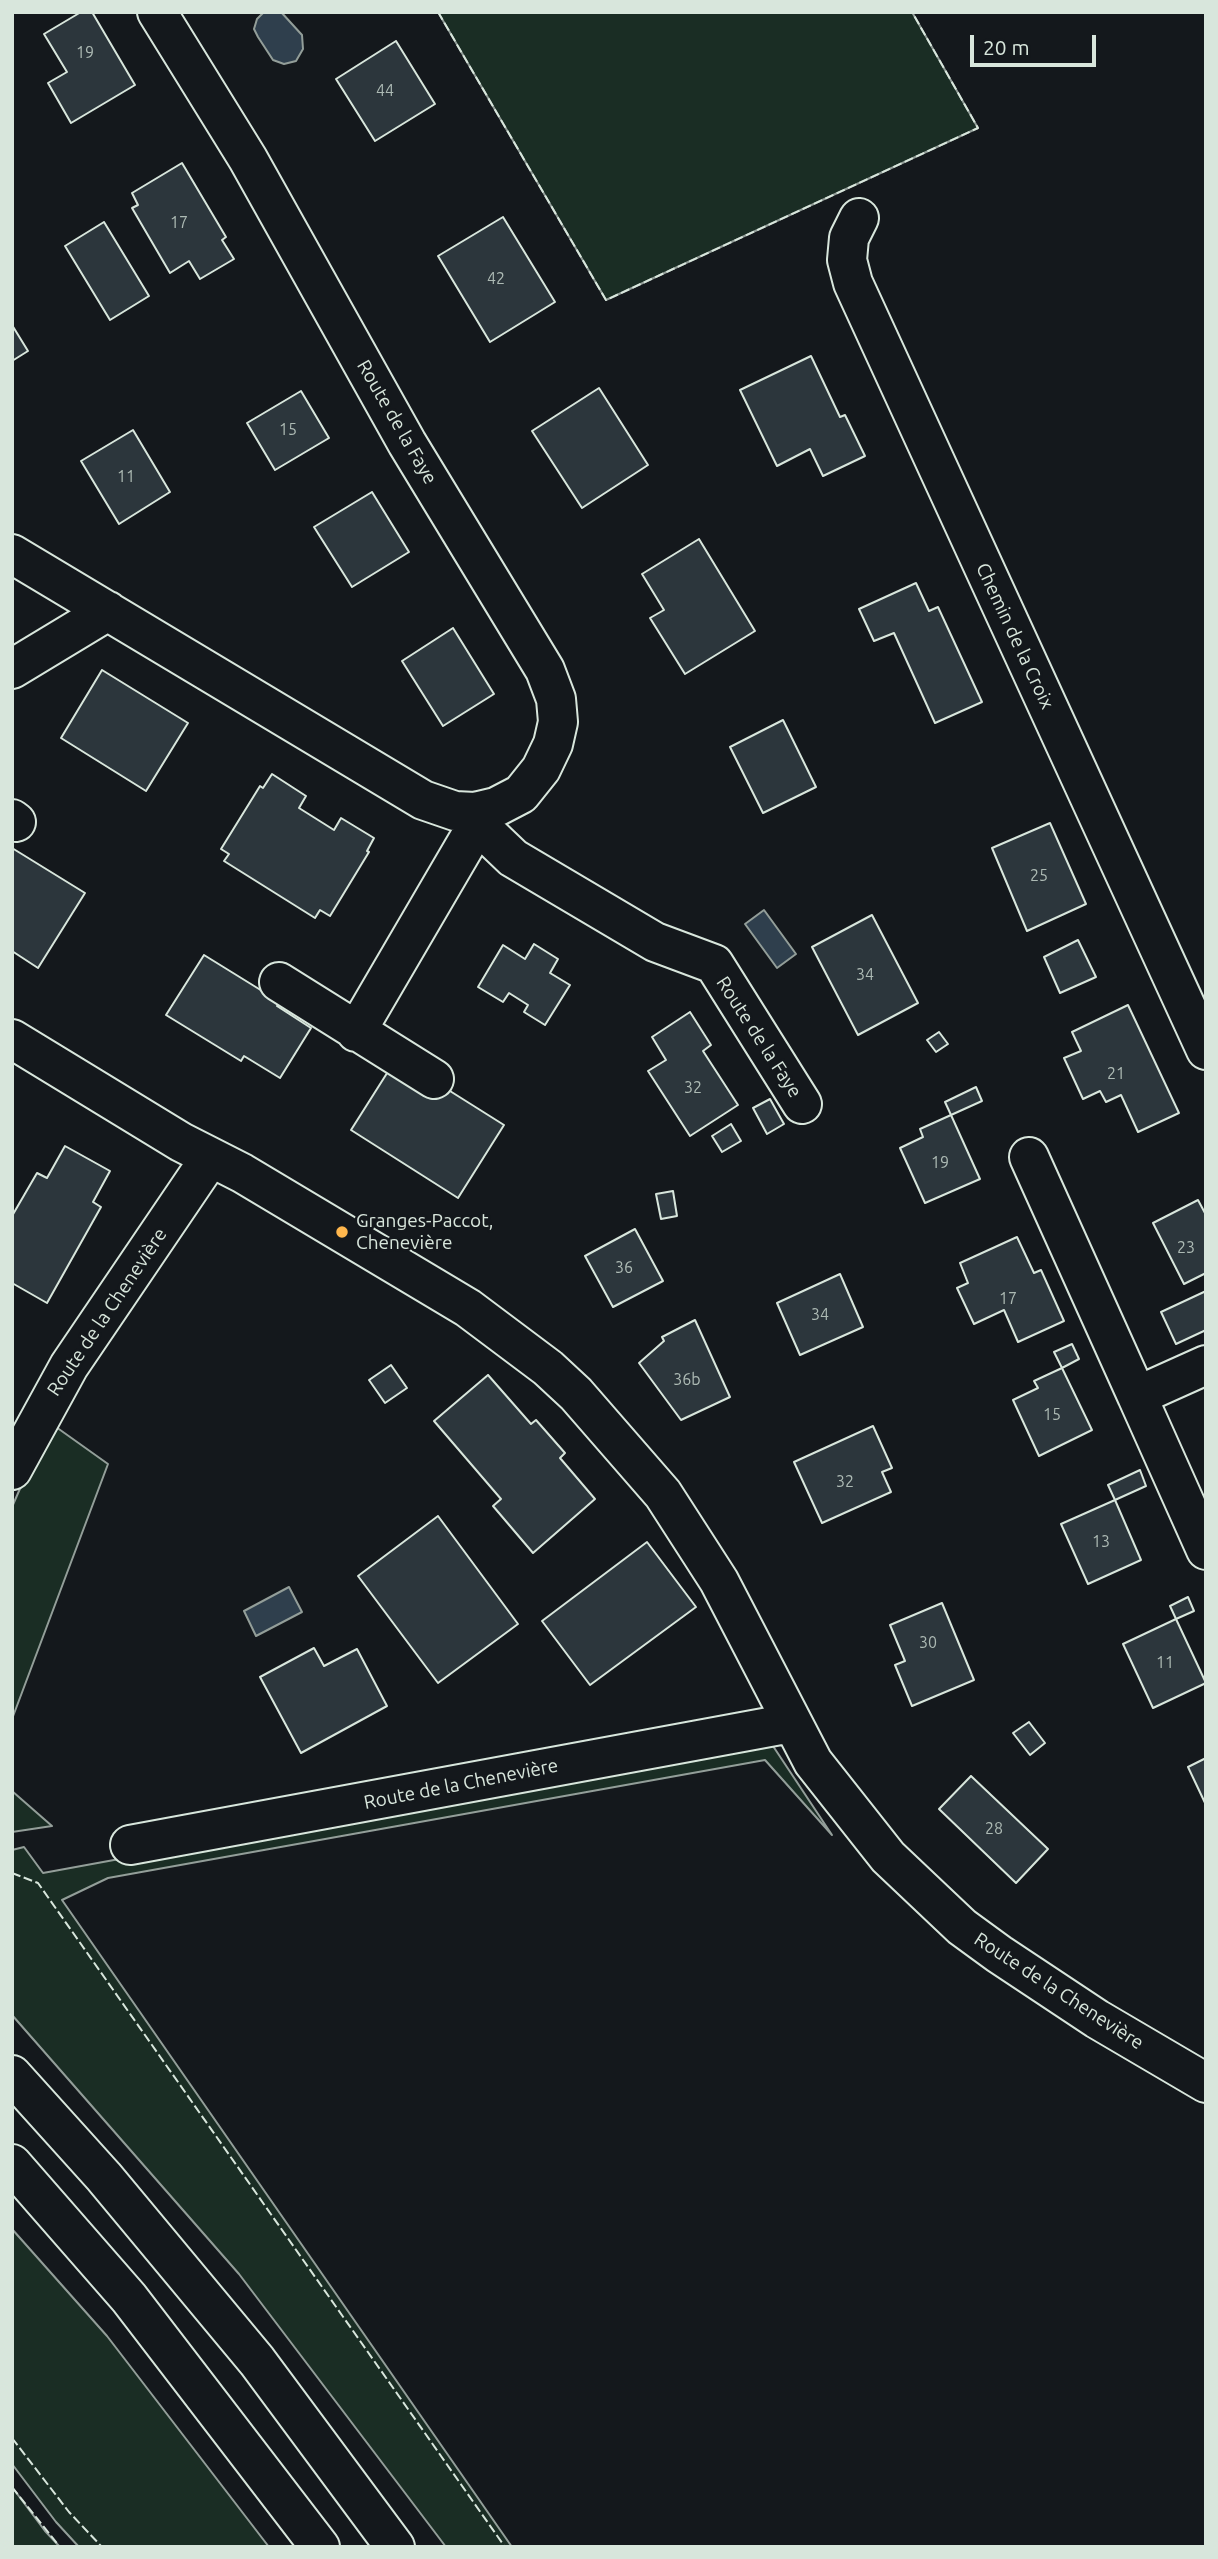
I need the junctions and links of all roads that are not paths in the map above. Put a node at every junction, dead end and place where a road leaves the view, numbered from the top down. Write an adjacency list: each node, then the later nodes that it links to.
1 (158, 12): 6 (main road, Route de la Faye)
2 (859, 218): 10 (main road, Chemin de la Croix)
3 (12, 554): 4 (main road, Route de la Faye)
4 (108, 611): 5 (main road); 6 (main road, Route de la Faye)
5 (12, 669)
6 (475, 812): 8 (main road); 12 (main road, Route de la Faye)
7 (279, 982): 8 (main road)
8 (356, 1032): 11 (main road)
9 (12, 1039): 14 (main road, Route de la Chenevière)
10 (1206, 1050)
11 (434, 1079)
12 (802, 1104)
13 (1029, 1157): 16 (main road)
14 (210, 1158): 17 (main road, Route de la Chenevière); 19 (main road, Route de la Chenevière)
15 (1206, 1365): 16 (main road)
16 (1137, 1396): 18 (main road)
17 (12, 1470)
18 (1206, 1550)
19 (791, 1723): 20 (main road, Route de la Chenevière); 22 (main road, Route de la Chenevière)
20 (130, 1845)
21 (12, 2075): 25 (main road)
22 (1206, 2083)
23 (12, 2164): 24 (main road)
24 (320, 2547)
25 (395, 2547)

